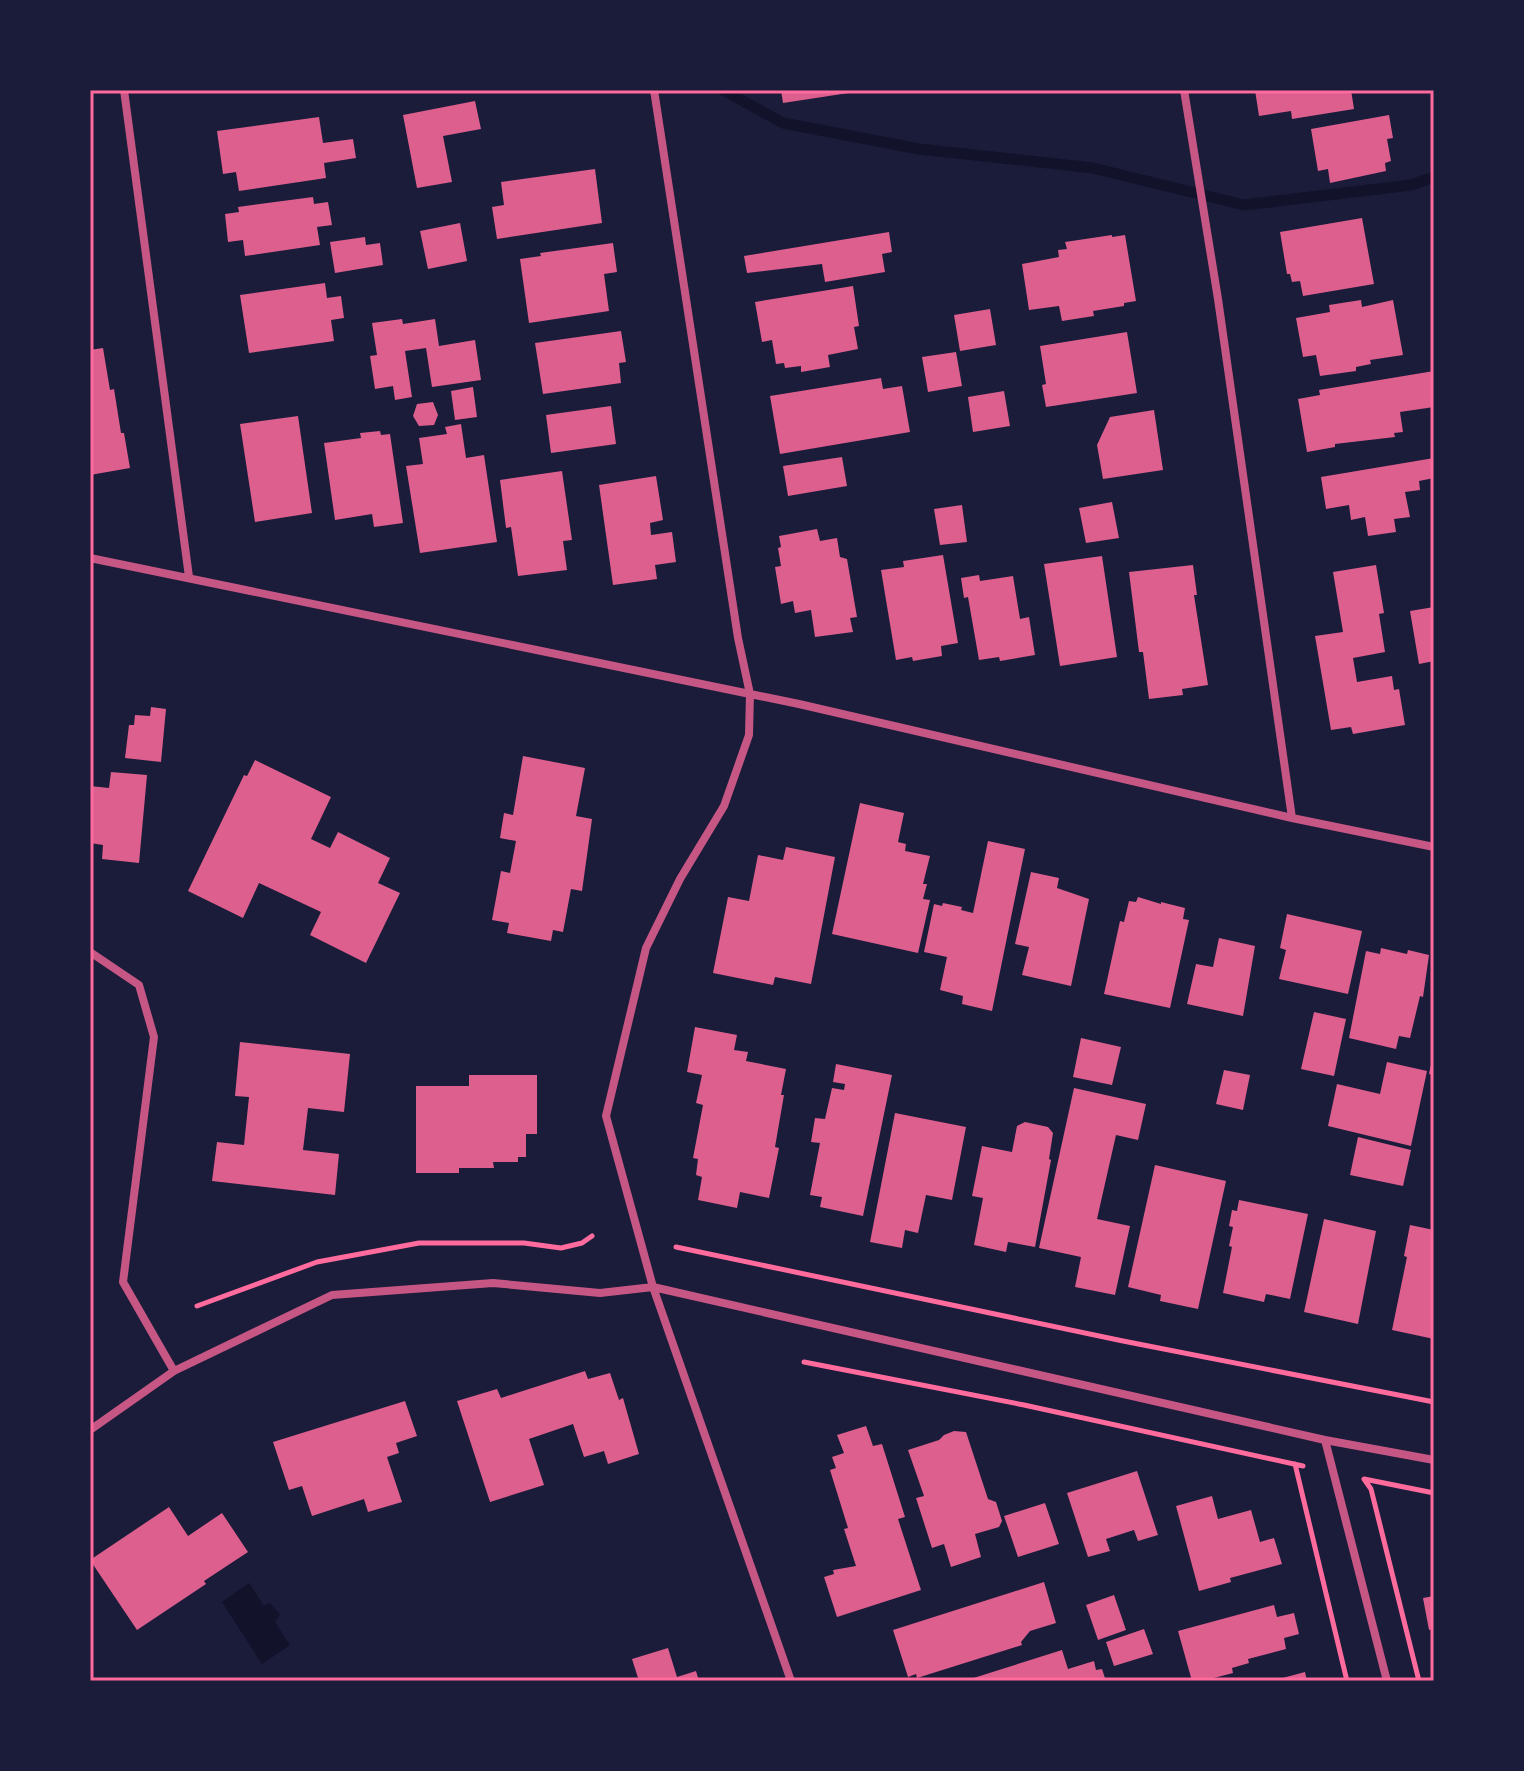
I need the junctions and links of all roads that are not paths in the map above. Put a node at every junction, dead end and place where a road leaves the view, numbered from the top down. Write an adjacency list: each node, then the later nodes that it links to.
1 (1184, 90): 7 (street)
2 (124, 92): 5 (street)
3 (655, 93): 6 (street)
4 (90, 558): 5 (street)
5 (189, 577): 6 (street)
6 (750, 694): 7 (street); 10 (street)
7 (1292, 818): 8 (street)
8 (1434, 847)
9 (90, 952): 11 (street)
10 (653, 1287): 11 (street); 13 (street); 15 (street)
11 (174, 1371): 12 (street)
12 (90, 1430)
13 (1325, 1440): 14 (street); 16 (street)
14 (1434, 1460)
15 (791, 1681)
16 (1387, 1681)

